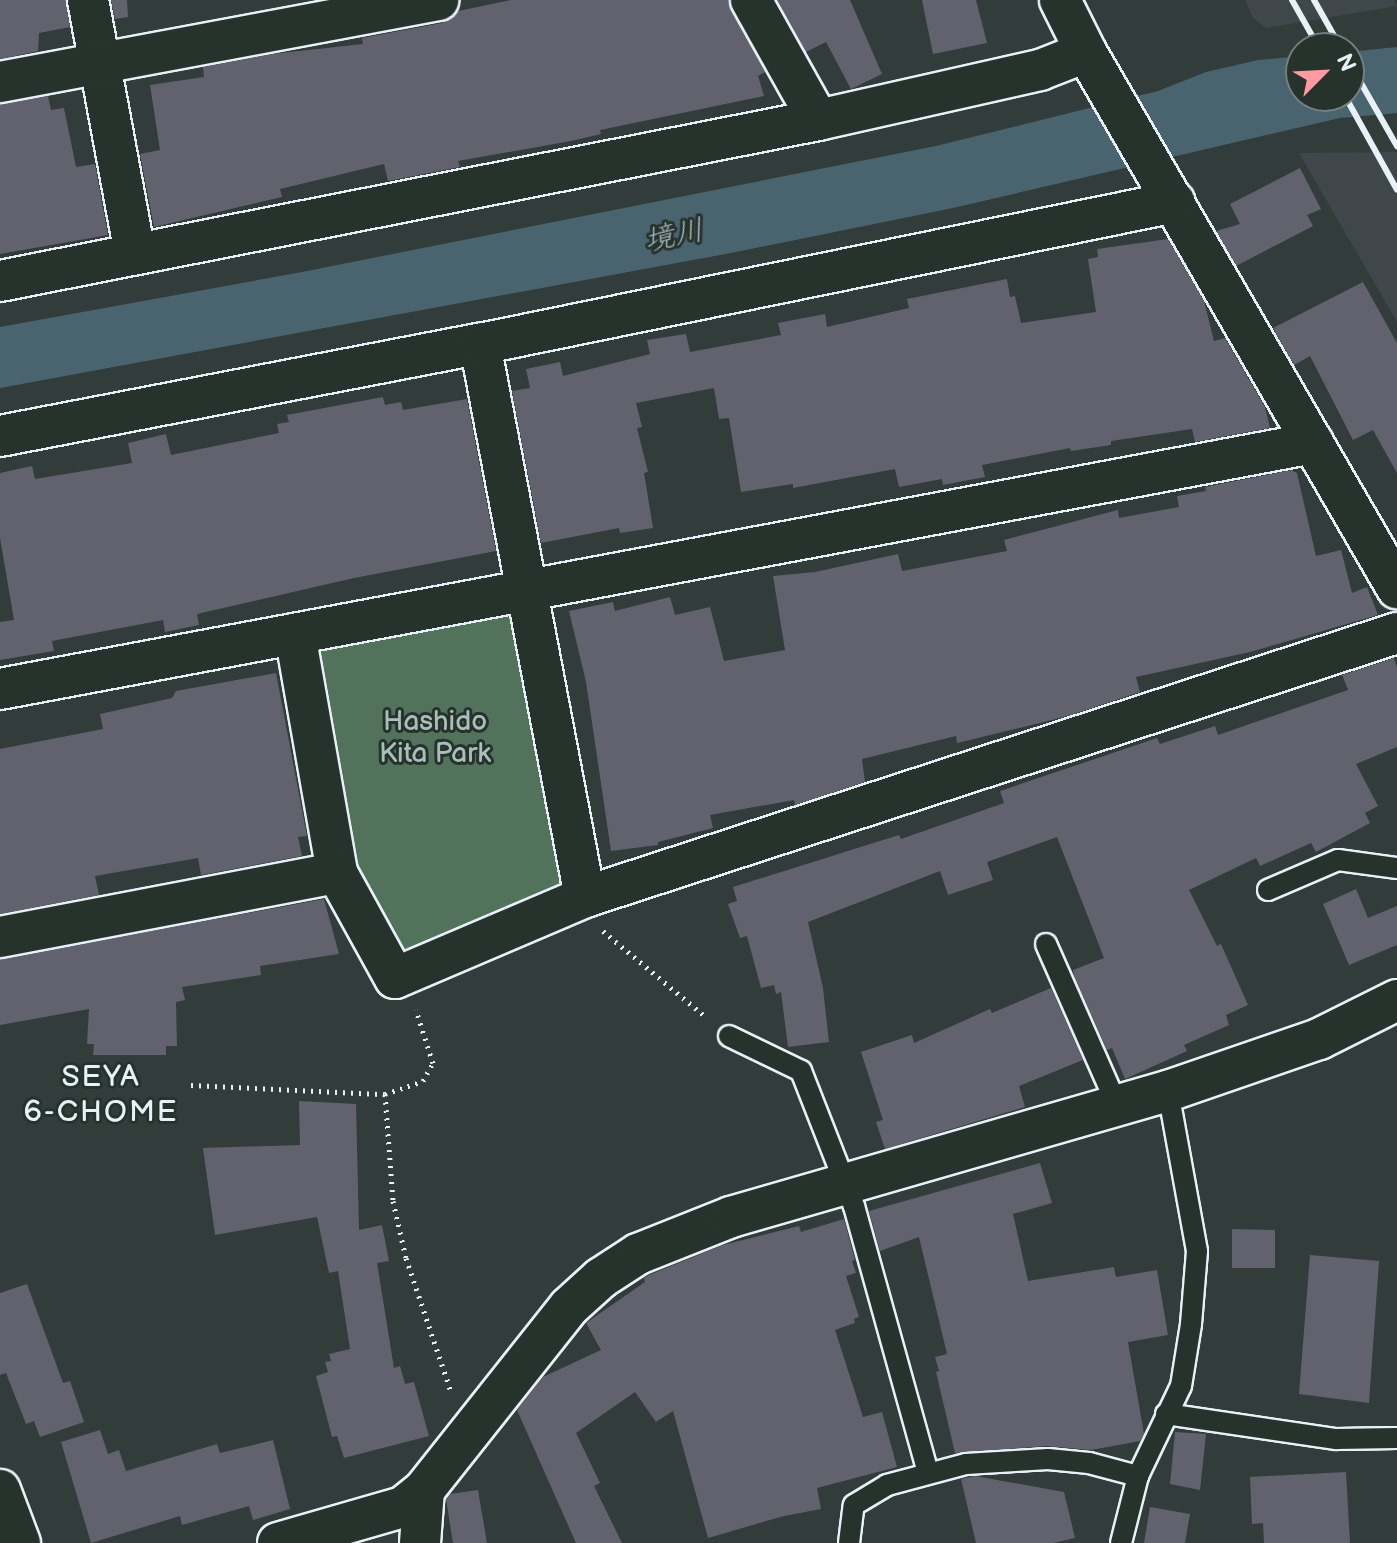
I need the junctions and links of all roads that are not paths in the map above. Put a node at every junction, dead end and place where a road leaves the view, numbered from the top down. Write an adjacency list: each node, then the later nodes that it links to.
1 (88, 0): 7 (street)
2 (438, 0): 5 (street)
3 (751, 0): 9 (street)
4 (1060, 0): 6 (street)
5 (346, 9): 7 (street)
6 (1086, 52): 9 (street); 10 (street)
7 (100, 63): 8 (street); 11 (street)
8 (0, 82)
9 (818, 120): 11 (street)
10 (1172, 197): 13 (street); 15 (street)
11 (135, 253): 12 (street)
12 (0, 281)
13 (480, 344): 14 (street); 17 (street)
14 (0, 436)
15 (1313, 443): 16 (street); 17 (street)
16 (1397, 588)
17 (527, 589): 19 (street); 24 (street)
18 (1397, 633): 24 (street)
19 (295, 634): 20 (street); 22 (street)
20 (0, 689)
21 (1397, 868): 23 (lane)
22 (337, 873): 24 (street); 25 (street)
23 (1268, 890)
24 (578, 901)
25 (0, 937)
26 (1046, 944): 30 (lane)
27 (1397, 1000): 29 (street)
28 (729, 1036): 31 (lane)
29 (1168, 1091): 30 (street); 32 (lane)
30 (1117, 1105): 31 (street)
31 (846, 1186): 34 (lane); 37 (street)
32 (1166, 1414): 33 (lane); 35 (lane)
33 (1397, 1438)
34 (928, 1473): 35 (lane); 42 (lane)
35 (1138, 1476): 43 (lane)
36 (0, 1490): 39 (street)
37 (424, 1490): 38 (street); 41 (street)
38 (373, 1515): 40 (street); 41 (street)
39 (20, 1543)
40 (278, 1543)
41 (418, 1543)
42 (849, 1543)
43 (1121, 1543)

